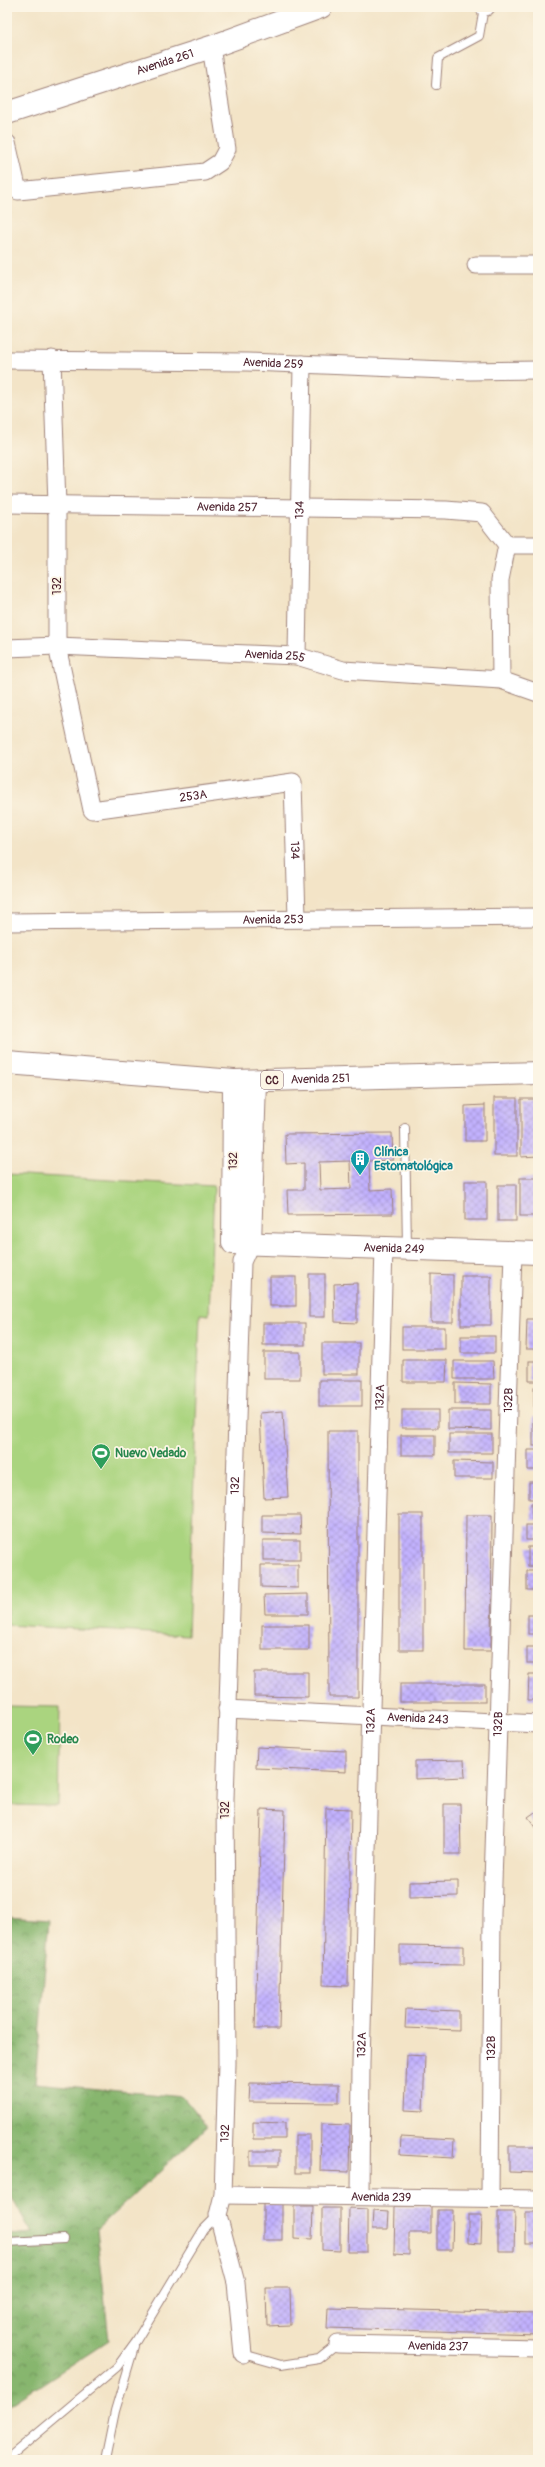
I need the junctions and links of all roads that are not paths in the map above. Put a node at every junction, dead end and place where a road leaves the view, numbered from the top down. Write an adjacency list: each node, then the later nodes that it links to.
1 (321, 7): 3 (street, Avenida 261)
2 (485, 7): 4 (lane)
3 (211, 47): 5 (street, Avenida 261); 6 (street)
4 (436, 85)
5 (7, 113)
6 (7, 143)
7 (476, 265): 8 (street)
8 (538, 266)
9 (52, 359): 10 (street, Avenida 259); 11 (street, Avenida 259); 14 (street, 132)
10 (7, 360)
11 (302, 364): 12 (street, Avenida 259); 15 (street, 134)
12 (538, 370)
13 (7, 504): 14 (street, Avenida 257)
14 (57, 505): 15 (street, Avenida 257); 18 (street, 132)
15 (300, 508): 16 (street, Avenida 257); 20 (street, 134)
16 (507, 545): 17 (street); 21 (street)
17 (538, 546)
18 (57, 646): 19 (street, Avenida 255); 20 (street, Avenida 255); 24 (street, 132)
19 (7, 648)
20 (297, 656): 21 (street, Avenida 255)
21 (501, 680): 22 (street, Avenida 255)
22 (538, 693)
23 (293, 782): 24 (street, 253A); 26 (street, 134)
24 (92, 810)
25 (538, 917): 26 (street, Avenida 253)
26 (297, 918): 27 (street, Avenida 253)
27 (7, 922)
28 (7, 1063): 30 (street, Avenida 251 / CC)
29 (538, 1073): 30 (street, Avenida 251 / CC)
30 (244, 1081): 34 (street, 132)
31 (405, 1128): 33 (lane)
32 (384, 1248): 33 (street, Avenida 249); 34 (street, Avenida 249); 38 (street, 132A)
33 (407, 1248): 35 (street, Avenida 249)
34 (242, 1250): 37 (street, 132)
35 (513, 1252): 36 (street, Avenida 249); 39 (street, 132B)
36 (538, 1253)
37 (227, 1709): 38 (street, Avenida 243); 41 (street, 132)
38 (372, 1716): 39 (street, Avenida 243); 42 (street, 132A)
39 (500, 1722): 40 (street, Avenida 243); 43 (street, 132B)
40 (538, 1724)
41 (223, 2195): 42 (street, Avenida 239); 45 (street, 132)
42 (360, 2195): 43 (street, Avenida 239)
43 (490, 2197): 44 (street, Avenida 239)
44 (538, 2199)
45 (218, 2215): 48 (lane); 51 (street, 132)
46 (64, 2239): 47 (lane)
47 (7, 2242)
48 (136, 2341): 52 (lane); 53 (lane)
49 (338, 2344): 50 (street, Avenida 237); 51 (lane)
50 (538, 2348)
51 (243, 2354)
52 (7, 2459)
53 (105, 2460)

